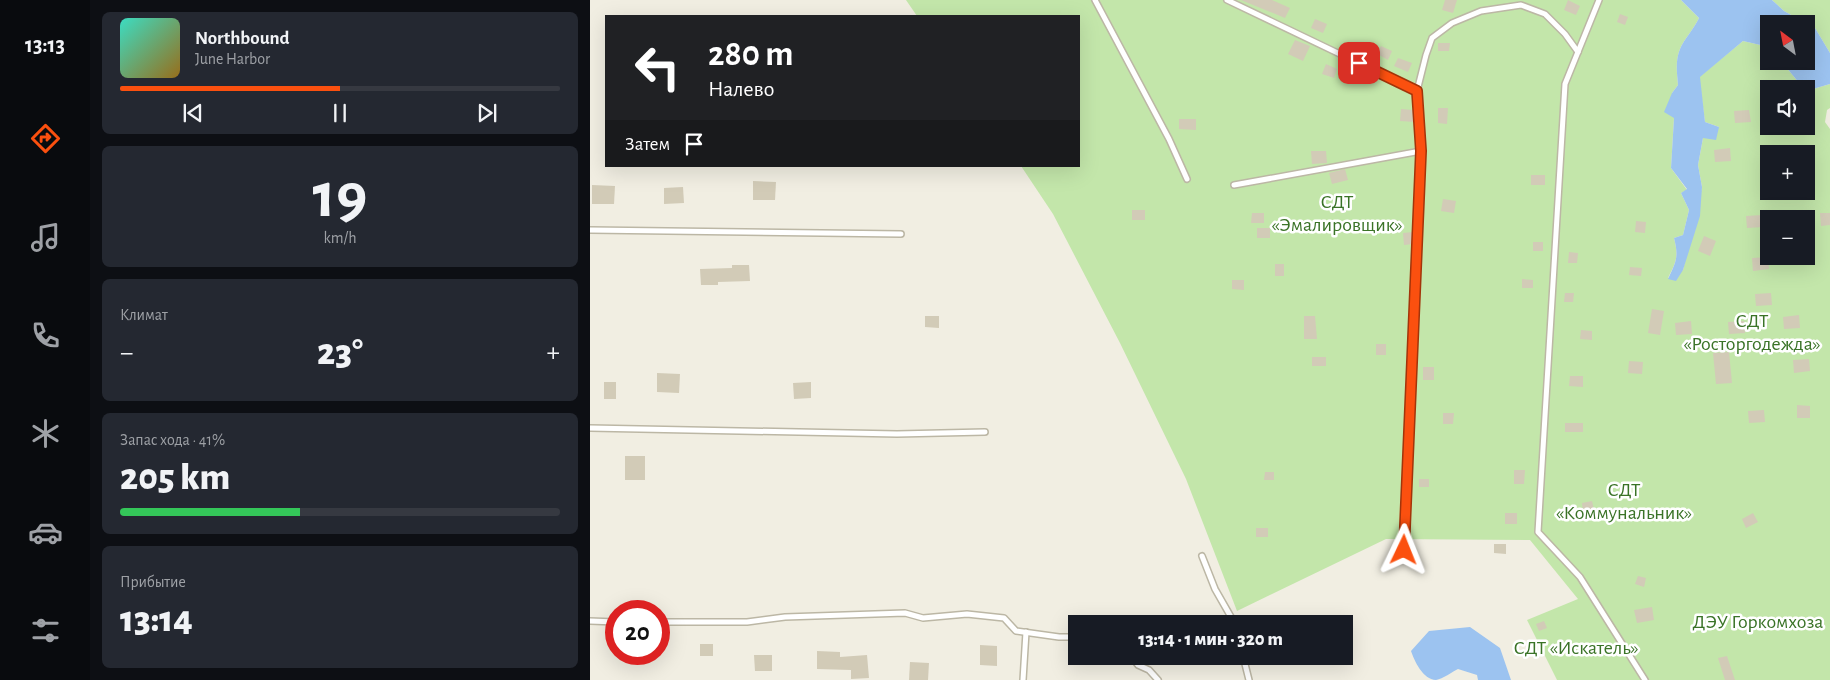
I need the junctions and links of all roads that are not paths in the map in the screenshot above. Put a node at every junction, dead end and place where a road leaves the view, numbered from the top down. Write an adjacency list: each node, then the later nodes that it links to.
1 (1096, 0): 7 (lane)
2 (1226, 0): 5 (lane)
3 (1599, 0): 4 (lane)
4 (1578, 52): 5 (lane); 26 (lane)
5 (1417, 91): 6 (lane)
6 (1421, 151): 8 (lane); 13 (lane)
7 (1188, 179)
8 (1234, 184)
9 (590, 230): 10 (lane)
10 (901, 234)
11 (590, 428): 12 (lane)
12 (985, 432)
13 (1404, 550)
14 (1202, 556): 15 (lane)
15 (1230, 615)
16 (590, 621): 17 (lane)
17 (605, 622)
18 (670, 622): 19 (lane)
19 (1026, 632): 20 (lane); 23 (lane)
20 (1068, 637)
21 (1138, 665): 24 (lane)
22 (1245, 665): 25 (lane)
23 (1023, 680)
24 (1158, 680)
25 (1248, 680)
26 (1645, 680)

